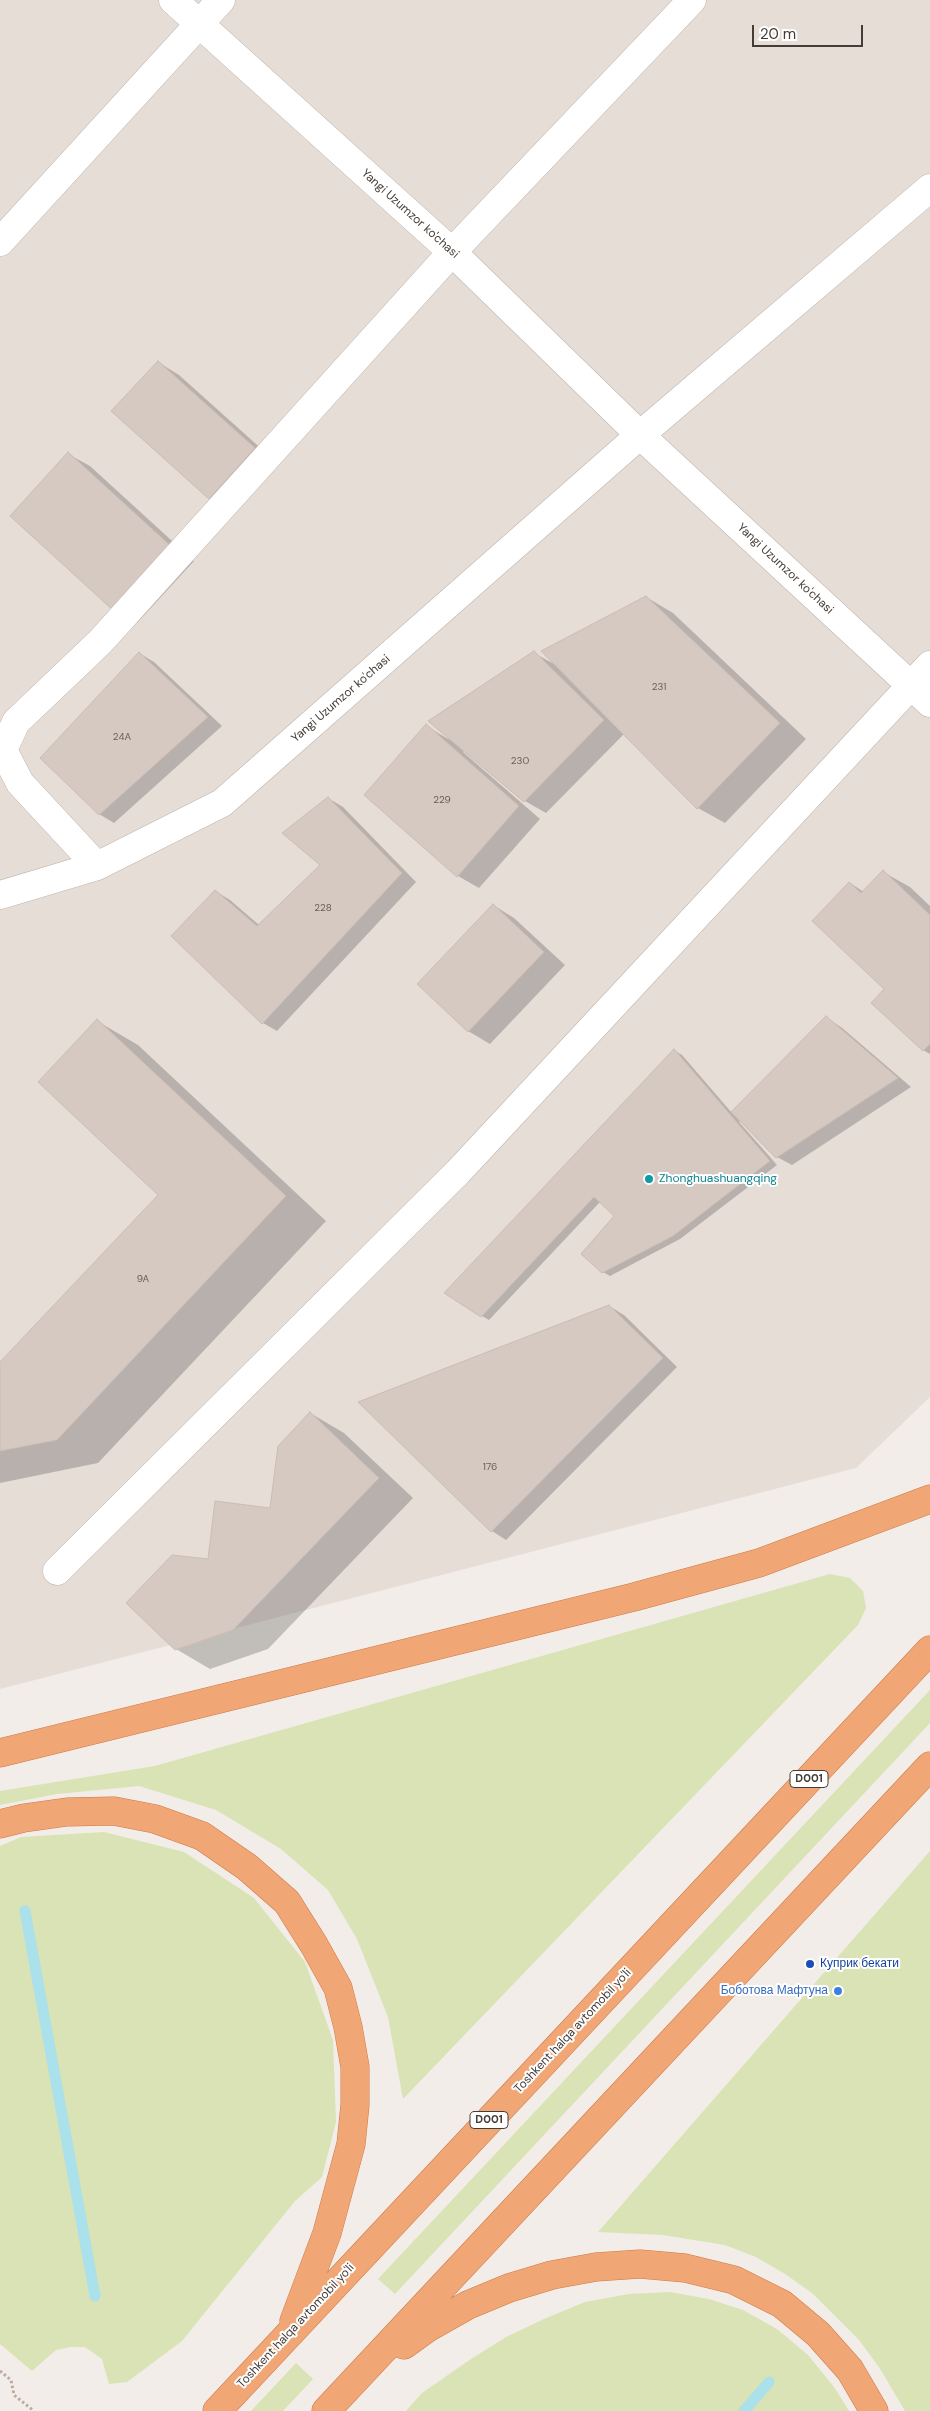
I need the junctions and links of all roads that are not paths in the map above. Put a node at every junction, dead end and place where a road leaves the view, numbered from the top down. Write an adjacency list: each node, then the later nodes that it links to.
1 (173, 0): 4 (street, Yangi Uzumzor ko'chasi)
2 (221, 0): 4 (street)
3 (692, 0): 7 (street)
4 (198, 24): 6 (street); 7 (street, Yangi Uzumzor ko'chasi)
5 (930, 188): 8 (street)
6 (0, 242)
7 (452, 252): 8 (street, Yangi Uzumzor ko'chasi); 11 (street)
8 (640, 435): 10 (street, Yangi Uzumzor ko'chasi); 11 (street, Yangi Uzumzor ko'chasi)
9 (930, 665): 10 (street)
10 (920, 694): 14 (street)
11 (97, 866): 12 (street, Yangi Uzumzor ko'chasi)
12 (0, 895)
13 (930, 1499): 16 (highway)
14 (57, 1571)
15 (930, 1650): 19 (highway, Toshkent halqa avtomobil yo'li / D001)
16 (0, 1753)
17 (930, 1766): 20 (highway)
18 (0, 1824): 19 (highway)
19 (290, 2332): 21 (highway, Toshkent halqa avtomobil yo'li / D001)
20 (354, 2381): 22 (highway); 23 (highway)
21 (217, 2411)
22 (326, 2411)
23 (874, 2411)

